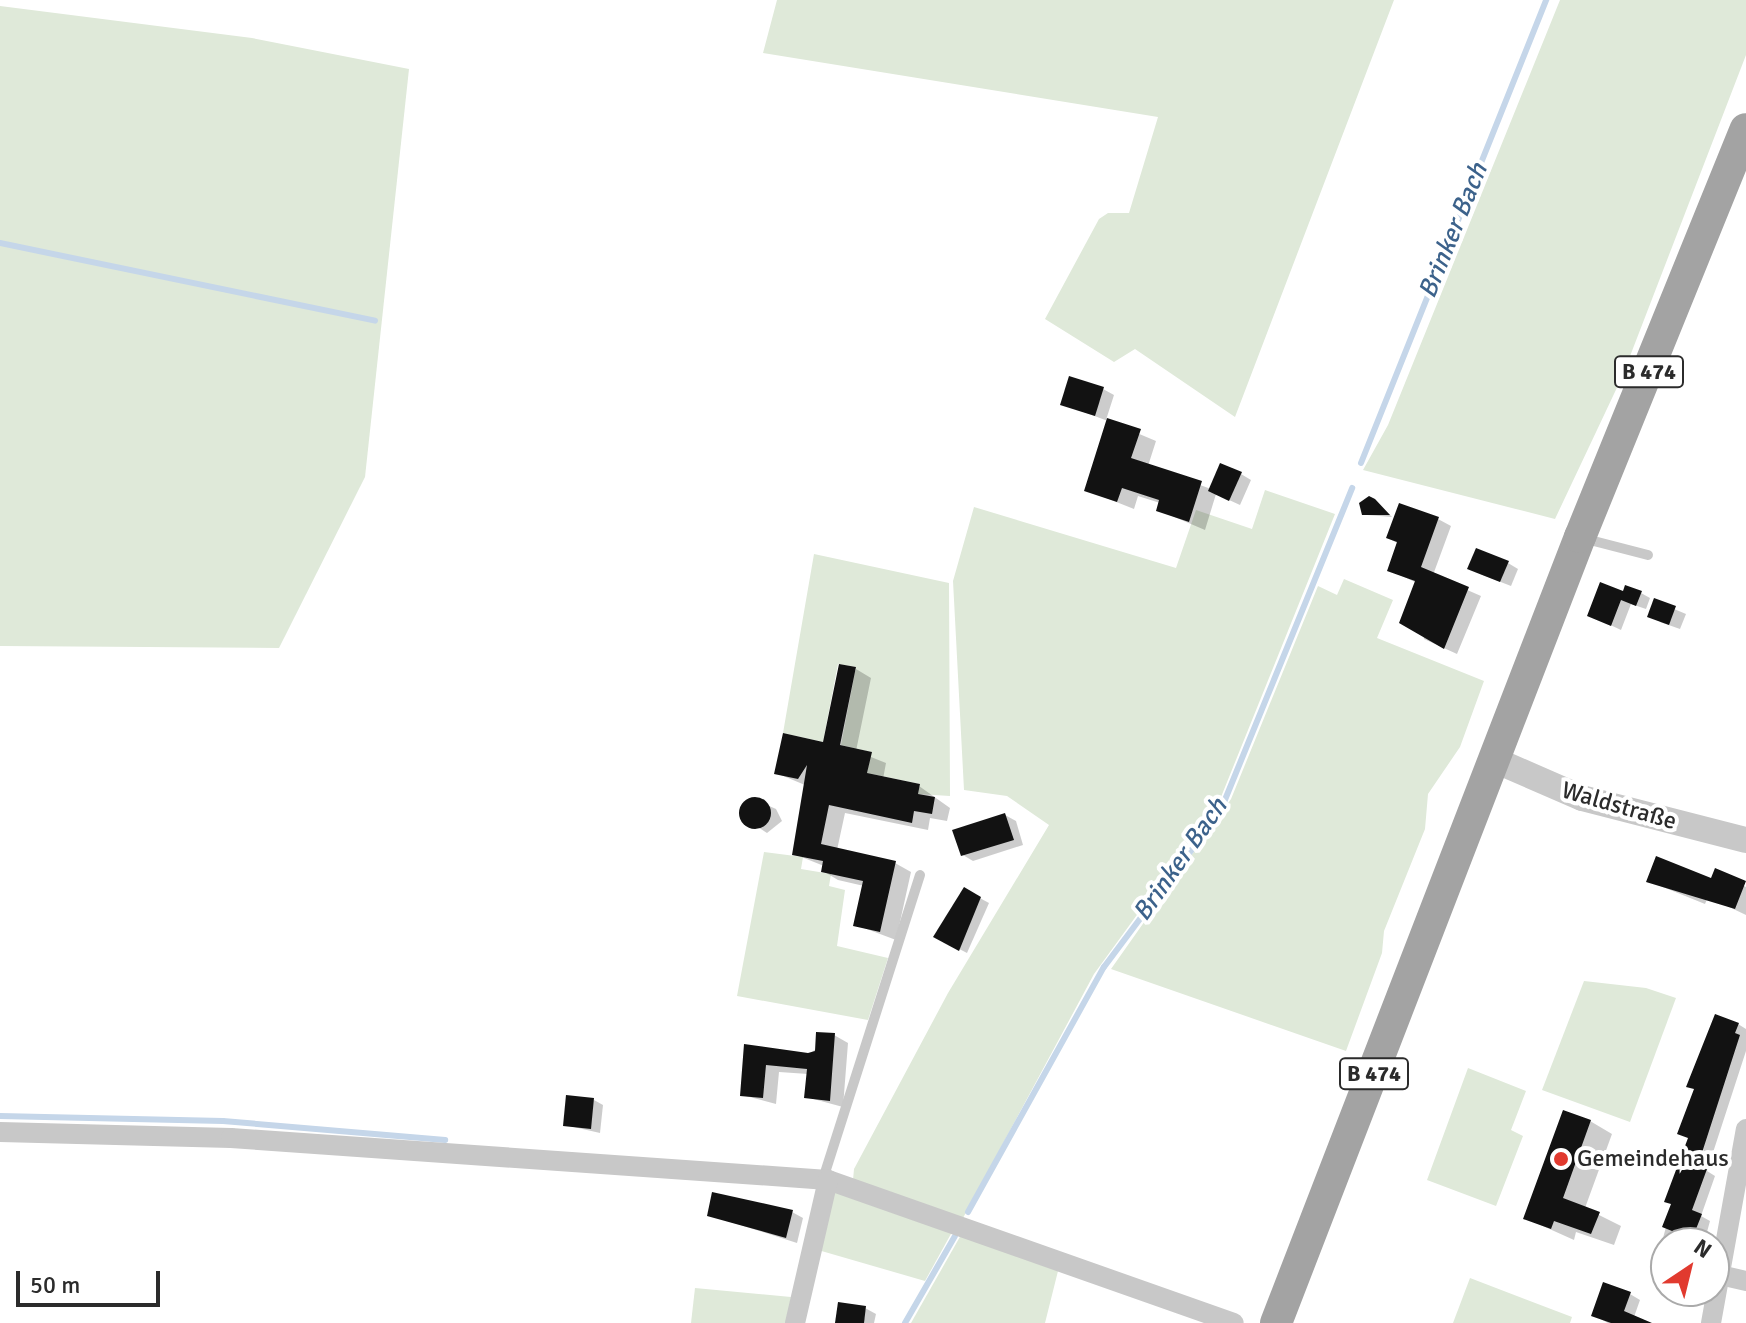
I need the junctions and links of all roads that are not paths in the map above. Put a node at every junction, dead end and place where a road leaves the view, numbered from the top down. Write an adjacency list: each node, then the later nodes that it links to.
1 (1746, 129): 2 (main road, B 474)
2 (1580, 537): 3 (lane); 4 (main road, B 474)
3 (1648, 555)
4 (1497, 761): 5 (street, Waldstraße); 13 (main road, B 474)
5 (1746, 840)
6 (920, 875): 9 (lane)
7 (1746, 1129): 10 (street)
8 (0, 1132): 9 (street)
9 (826, 1179): 11 (street); 12 (street)
10 (1729, 1227)
11 (795, 1323)
12 (1234, 1323)
13 (1276, 1323)

